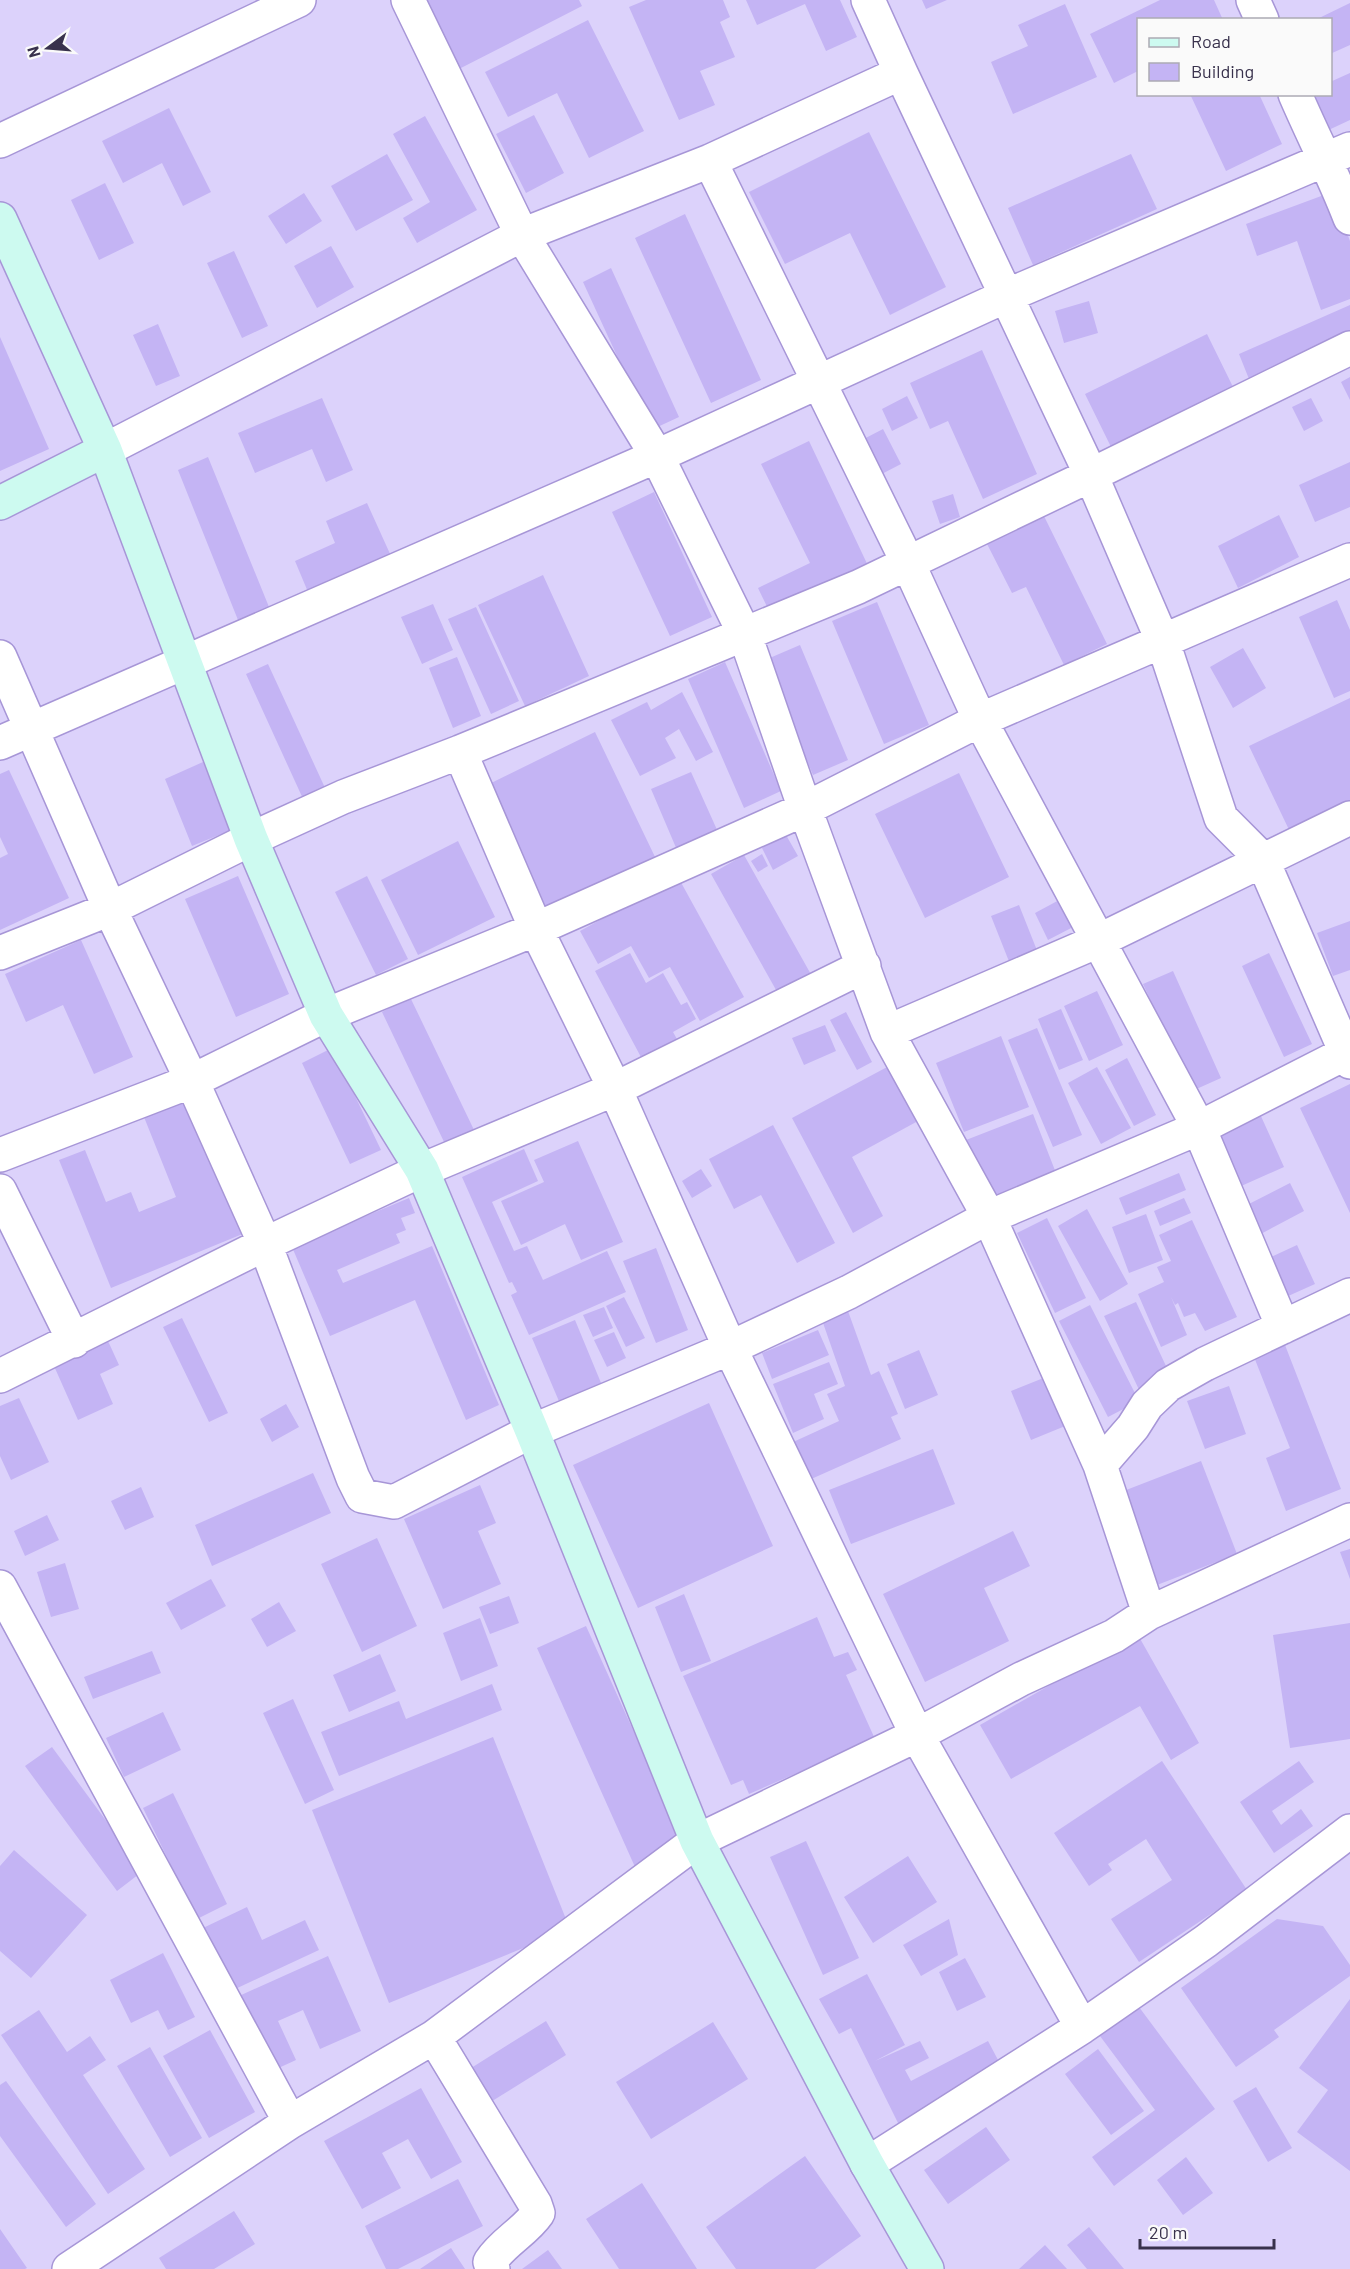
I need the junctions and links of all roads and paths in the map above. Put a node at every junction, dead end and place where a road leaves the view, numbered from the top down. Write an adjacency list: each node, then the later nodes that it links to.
1 (299, 0): 8 (street)
2 (408, 0): 13 (street)
3 (868, 0): 6 (street)
4 (1253, 0): 5 (street)
5 (1261, 18)
6 (901, 73): 10 (street); 14 (street)
7 (1296, 96): 9 (street)
8 (0, 141)
9 (1337, 156): 11 (street); 14 (street)
10 (710, 161): 13 (street); 16 (street)
11 (1350, 218)
12 (0, 219): 17 (street)
13 (522, 235): 17 (street); 18 (street)
14 (1006, 296): 16 (street); 19 (street)
15 (1350, 348): 19 (street)
16 (818, 382): 18 (street); 22 (street)
17 (105, 450): 20 (street); 26 (street)
18 (657, 456): 23 (street); 26 (street)
19 (1091, 476): 22 (street); 24 (street)
20 (0, 503)
21 (1350, 560): 24 (street)
22 (908, 563): 23 (street); 27 (street)
23 (745, 635): 30 (street); 31 (street)
24 (1163, 642): 27 (street); 34 (street)
25 (0, 657): 28 (street)
26 (184, 663): 28 (street); 33 (street)
27 (980, 720): 31 (street); 37 (street)
28 (32, 728): 29 (street); 35 (street)
29 (0, 743)
30 (460, 752): 33 (street); 36 (street)
31 (805, 809): 36 (street); 39 (street)
32 (1350, 818): 34 (street)
33 (251, 839): 35 (street); 40 (street)
34 (1262, 859): 37 (street); 42 (street)
35 (110, 909): 38 (street); 43 (street)
36 (536, 929): 40 (street); 44 (street)
37 (1098, 941): 41 (street); 45 (street)
38 (0, 952)
39 (864, 966): 41 (street); 44 (street)
40 (327, 1015): 43 (street); 47 (street)
41 (887, 1032): 49 (street)
42 (1348, 1055): 45 (street)
43 (192, 1081): 46 (street); 50 (street)
44 (615, 1089): 47 (street); 54 (street)
45 (1198, 1128): 49 (street); 52 (street)
46 (0, 1155)
47 (422, 1170): 50 (street); 56 (street)
48 (0, 1191): 53 (street)
49 (989, 1217): 54 (street); 57 (street)
50 (266, 1244): 53 (street); 56 (street)
51 (1350, 1295): 52 (street)
52 (1283, 1327): 57 (street)
53 (74, 1341): 55 (street)
54 (730, 1348): 56 (street); 61 (street)
55 (0, 1376)
56 (532, 1431): 63 (street)
57 (1100, 1465): 60 (street)
58 (1350, 1520): 60 (street)
59 (0, 1587): 66 (street)
60 (1149, 1613): 61 (street)
61 (917, 1735): 63 (street); 64 (street)
62 (1350, 1831): 64 (street)
63 (697, 1841): 65 (street); 67 (street)
64 (1082, 2028): 67 (street)
65 (434, 2037): 66 (street); 69 (street)
66 (291, 2122): 68 (street)
67 (867, 2164): 70 (street)
68 (69, 2269)
69 (493, 2269)
70 (926, 2269)

